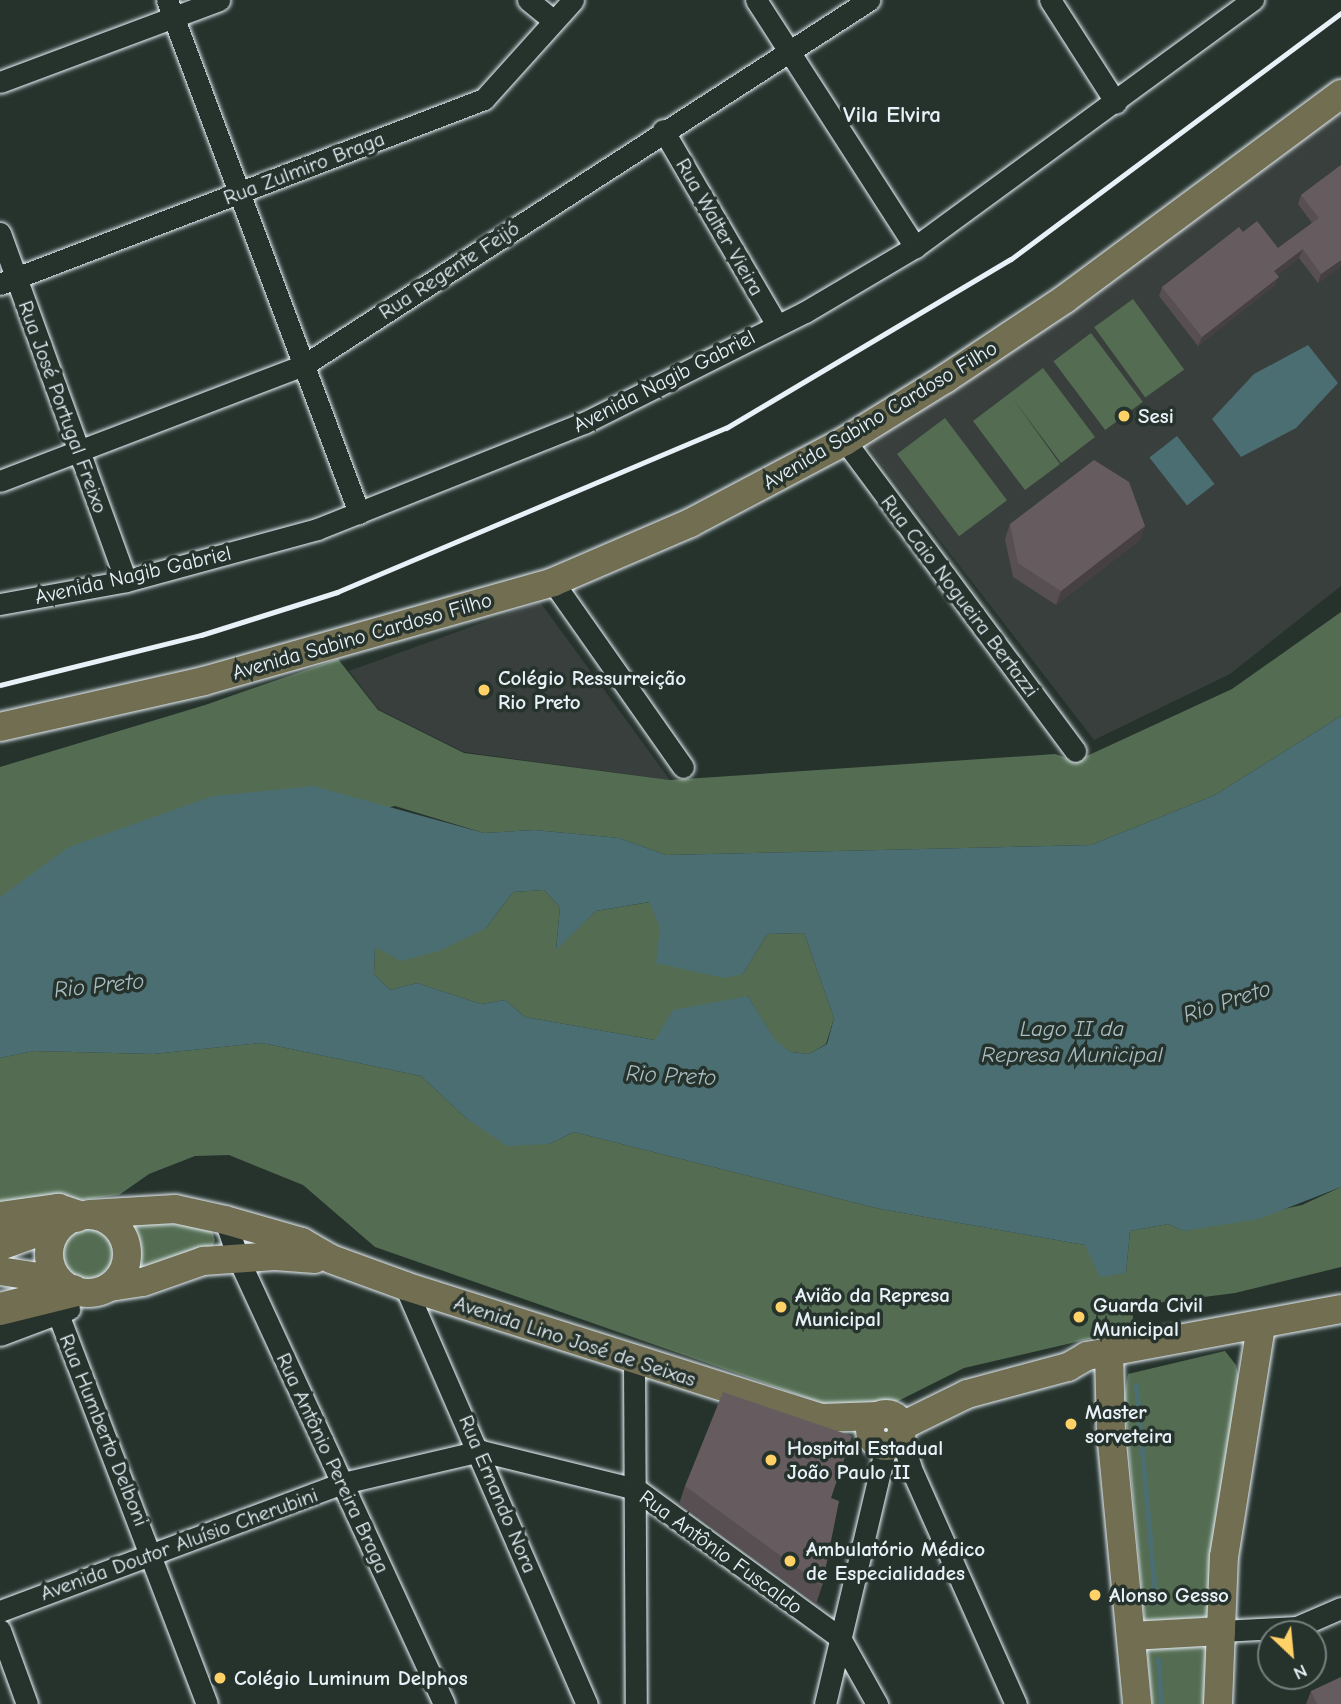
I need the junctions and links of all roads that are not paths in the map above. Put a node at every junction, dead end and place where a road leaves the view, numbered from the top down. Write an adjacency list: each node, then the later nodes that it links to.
1 (219, 0): 8 (street)
2 (528, 0): 9 (street)
3 (573, 0): 9 (street, Rua Zulmiro Braga)
4 (756, 0): 10 (street)
5 (869, 0): 10 (street, Rua Regente Feijó)
6 (1051, 0): 13 (street)
7 (1252, 0): 13 (street, Avenida Nagib Gabriel)
8 (170, 8): 11 (street); 15 (street)
9 (554, 21): 15 (street, Rua Zulmiro Braga)
10 (789, 50): 14 (street, Rua Regente Feijó); 17 (street)
11 (0, 82)
12 (1341, 94): 21 (main road, Avenida Sabino Cardoso Filho)
13 (1116, 103): 17 (street, Avenida Nagib Gabriel)
14 (663, 130): 19 (street, Rua Walter Vieira); 20 (street, Rua Regente Feijó)
15 (240, 192): 18 (street, Rua Zulmiro Braga); 20 (street)
16 (0, 233): 18 (street, Rua José Portugal Freixo)
17 (915, 247): 19 (street, Avenida Nagib Gabriel)
18 (8, 281): 22 (street, Rua José Portugal Freixo)
19 (777, 325): 24 (street, Avenida Nagib Gabriel)
20 (303, 365): 22 (street, Rua Regente Feijó); 24 (street)
21 (845, 441): 26 (main road, Avenida Sabino Cardoso Filho); 29 (street, Rua Caio Nogueira Bertazzi)
22 (80, 451): 23 (street, Rua Regente Feijó); 25 (street, Rua José Portugal Freixo)
23 (0, 481)
24 (359, 513): 25 (street, Avenida Nagib Gabriel)
25 (126, 581): 27 (street, Avenida Nagib Gabriel)
26 (553, 582): 28 (main road, Avenida Sabino Cardoso Filho); 30 (street)
27 (0, 604)
28 (0, 727)
29 (1075, 751)
30 (683, 766)
31 (0, 1218): 32 (highway)
32 (75, 1218): 33 (main road, Avenida Lino José de Seixas); 34 (main road, Avenida Lino José de Seixas); 39 (main road); 39 (main road)
33 (225, 1220): 35 (street, Rua Antônio Pereira Braga); 36 (main road, Avenida Lino José de Seixas)
34 (0, 1246)
35 (238, 1258): 36 (main road, Avenida Lino José de Seixas); 39 (main road, Avenida Lino José de Seixas); 48 (street, Rua Antônio Pereira Braga)
36 (331, 1259): 38 (main road, Avenida Lino José de Seixas)
37 (0, 1271): 39 (main road, Avenida Lino José de Seixas)
38 (405, 1286): 45 (main road, Avenida Lino José de Seixas); 47 (street, Rua Ernando Nora)
39 (77, 1293): 40 (highway); 43 (street); 50 (street, Rua Humberto Delboni)
40 (0, 1309)
41 (1341, 1309): 42 (main road, Avenida Lino José de Seixas)
42 (1261, 1327): 44 (main road, Avenida Lino José de Seixas); 54 (main road)
43 (0, 1335)
44 (1098, 1354): 46 (main road, Avenida Lino José de Seixas); 55 (main road)
45 (634, 1360): 46 (main road, Avenida Lino José de Seixas); 49 (street)
46 (889, 1432): 56 (street); 64 (street)
47 (481, 1451): 48 (street, Avenida Doutor Aluísio Cherubini); 49 (street, Rua Antônio Fuscaldo); 60 (street, Rua Ernando Nora)
48 (343, 1483): 50 (street, Avenida Doutor Aluísio Cherubini); 59 (street, Rua Antônio Pereira Braga)
49 (636, 1489): 56 (street, Rua Antônio Fuscaldo); 61 (street)
50 (153, 1553): 52 (street, Avenida Doutor Aluísio Cherubini); 58 (street, Rua Humberto Delboni)
51 (1341, 1608): 54 (street)
52 (0, 1611)
53 (0, 1630): 57 (street)
54 (1221, 1631): 55 (main road); 66 (main road)
55 (1131, 1636): 65 (main road)
56 (841, 1638): 62 (street); 63 (street, Rua Antônio Fuscaldo)
57 (27, 1704)
58 (207, 1704)
59 (444, 1704)
60 (587, 1704)
61 (636, 1704)
62 (825, 1704)
63 (877, 1704)
64 (1016, 1704)
65 (1138, 1704)
66 (1218, 1704)

